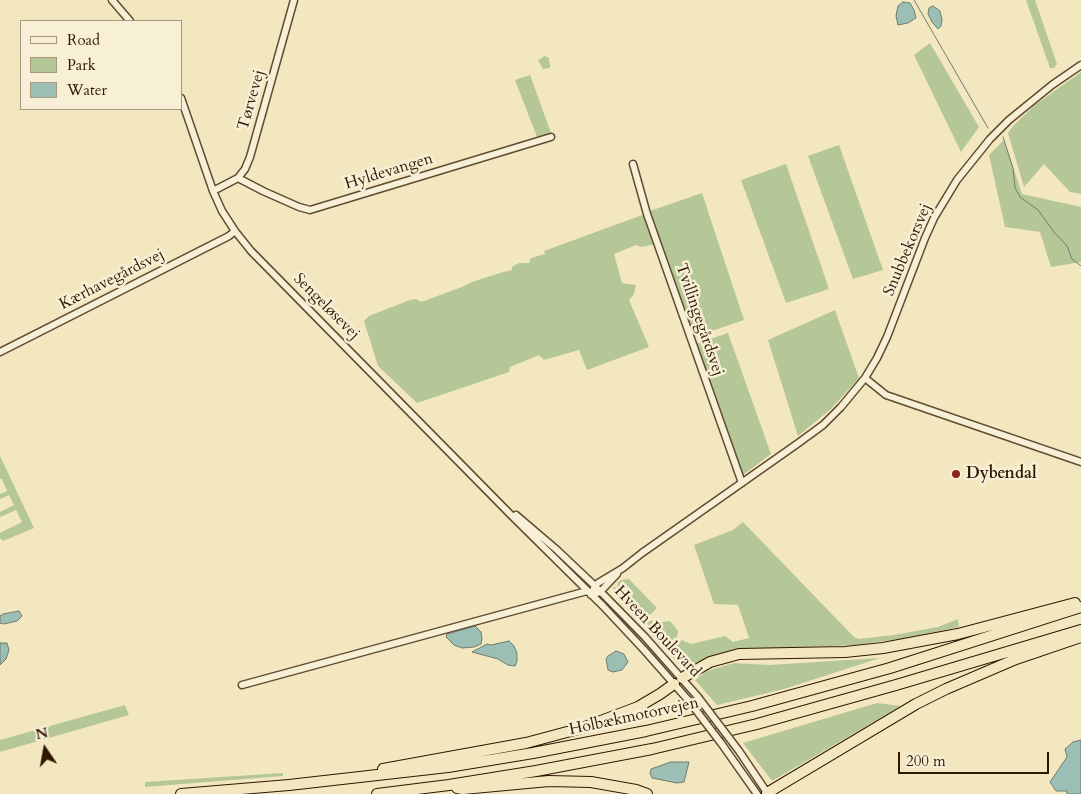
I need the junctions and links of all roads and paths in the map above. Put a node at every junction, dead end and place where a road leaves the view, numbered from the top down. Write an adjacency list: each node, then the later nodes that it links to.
1 (112, 0): 3 (street)
2 (294, 0): 8 (street, Tørvevej)
3 (129, 20)
4 (1081, 65): 12 (street, Snubbekorsvej)
5 (182, 101): 9 (street, Sengeløsevej)
6 (551, 137): 8 (street, Hyldevangen)
7 (633, 164): 14 (street, Tvillingegårdsvej)
8 (238, 178): 9 (street)
9 (213, 190): 10 (street, Sengeløsevej)
10 (235, 231): 11 (street, Kærhavegårdsvej); 15 (street, Sengeløsevej)
11 (0, 352)
12 (865, 378): 13 (street); 14 (street, Snubbekorsvej)
13 (1081, 462)
14 (742, 483): 16 (street, Snubbekorsvej)
15 (501, 504): 17 (street, Sengeløsevej); 19 (street, Sengeløsevej)
16 (623, 568): 17 (street, Snubbekorsvej); 18 (street, Snubbekorsvej)
17 (595, 586): 18 (street, Hveen Boulevard); 19 (street)
18 (601, 592): 19 (street); 24 (street, Hveen Boulevard)
19 (589, 593): 24 (street, Hveen Boulevard); 25 (street)
20 (1081, 602): 24 (highway)
21 (1081, 607): 26 (highway, Holbækmotorvejen)
22 (1081, 630): 27 (highway, Holbækmotorvejen)
23 (1081, 638): 31 (highway)
24 (678, 681): 26 (highway); 31 (street, Hveen Boulevard, bridge); 31 (street, Hveen Boulevard, bridge)
25 (242, 685)
26 (359, 778): 28 (highway, Holbækmotorvejen)
27 (449, 785): 29 (highway, Holbækmotorvejen); 30 (highway)
28 (181, 794)
29 (376, 794)
30 (647, 794)
31 (764, 794)

